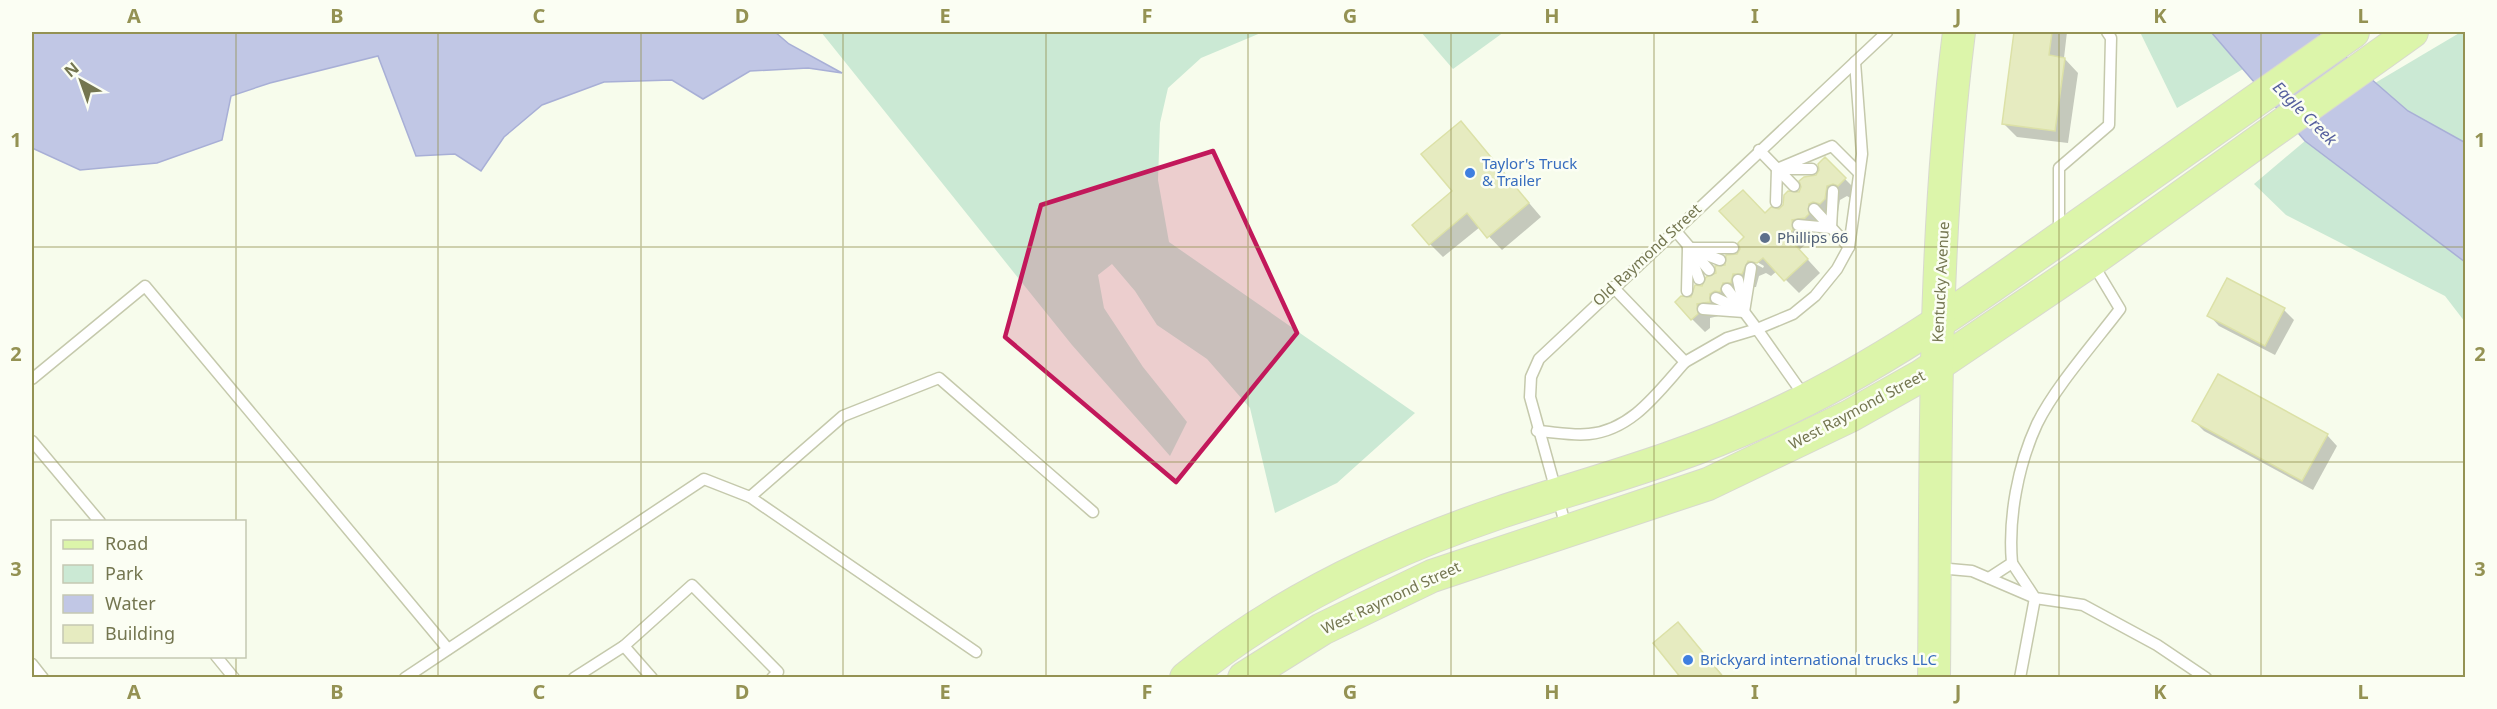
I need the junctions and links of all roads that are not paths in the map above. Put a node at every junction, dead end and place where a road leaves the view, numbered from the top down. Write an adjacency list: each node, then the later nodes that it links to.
1 (1887, 32): 6 (lane, Old Raymond Street)
2 (1959, 32): 34 (main road, Kentucky Avenue)
3 (2107, 32): 18 (lane)
4 (2353, 32): 18 (main road)
5 (2412, 32): 23 (main road, West Raymond Street)
6 (1855, 62): 7 (lane, Old Raymond Street); 10 (lane)
7 (1760, 150): 8 (lane); 17 (lane, Old Raymond Street)
8 (1777, 169): 9 (lane); 10 (lane); 11 (lane); 13 (lane)
9 (1812, 169)
10 (1859, 173): 19 (lane)
11 (1794, 186)
12 (1833, 191): 16 (lane)
13 (1776, 202)
14 (1814, 209): 16 (lane)
15 (1798, 225): 16 (lane)
16 (1831, 228): 19 (lane)
17 (1674, 229): 20 (lane); 28 (lane, Old Raymond Street)
18 (2059, 239): 34 (main road)
19 (1849, 247): 35 (lane)
20 (1688, 248): 21 (lane); 22 (lane); 25 (lane); 26 (lane); 30 (lane)
21 (1733, 248)
22 (1720, 260)
23 (2091, 261): 37 (main road, West Raymond Street); 47 (lane)
24 (1751, 268): 33 (lane)
25 (1709, 270)
26 (1699, 279)
27 (1738, 280): 33 (lane)
28 (1613, 287): 36 (lane); 40 (lane, Old Raymond Street)
29 (1727, 289): 33 (lane)
30 (1687, 291)
31 (1716, 298): 33 (lane)
32 (1703, 309): 33 (lane)
33 (1744, 312): 35 (lane)
34 (1938, 323): 37 (main road, Kentucky Avenue); 39 (main road)
35 (1757, 329): 36 (lane); 39 (lane)
36 (1685, 362): 40 (lane)
37 (1936, 368): 46 (main road, West Raymond Street); 48 (main road, Kentucky Avenue)
38 (32, 379): 52 (lane)
39 (1807, 400): 42 (main road)
40 (1537, 431): 42 (lane, Old Raymond Street)
41 (32, 441): 45 (lane)
42 (1557, 495): 46 (lane, Old Raymond Street); 62 (main road)
43 (750, 497): 44 (lane); 52 (lane); 53 (lane)
44 (1093, 512)
45 (98, 520)
46 (1567, 530): 63 (main road, West Raymond Street)
47 (2012, 563): 49 (lane); 50 (lane)
48 (1935, 568): 49 (lane); 64 (main road, Kentucky Avenue)
49 (1989, 579): 50 (lane)
50 (2035, 598): 65 (lane); 66 (lane)
51 (624, 646): 59 (lane); 60 (lane); 61 (lane)
52 (448, 649): 58 (lane)
53 (976, 652)
54 (217, 658): 57 (lane)
55 (32, 664): 56 (lane)
56 (43, 678)
57 (234, 678)
58 (405, 678)
59 (574, 678)
60 (652, 678)
61 (772, 678)
62 (1186, 678)
63 (1244, 678)
64 (1934, 678)
65 (2020, 678)
66 (2206, 678)

